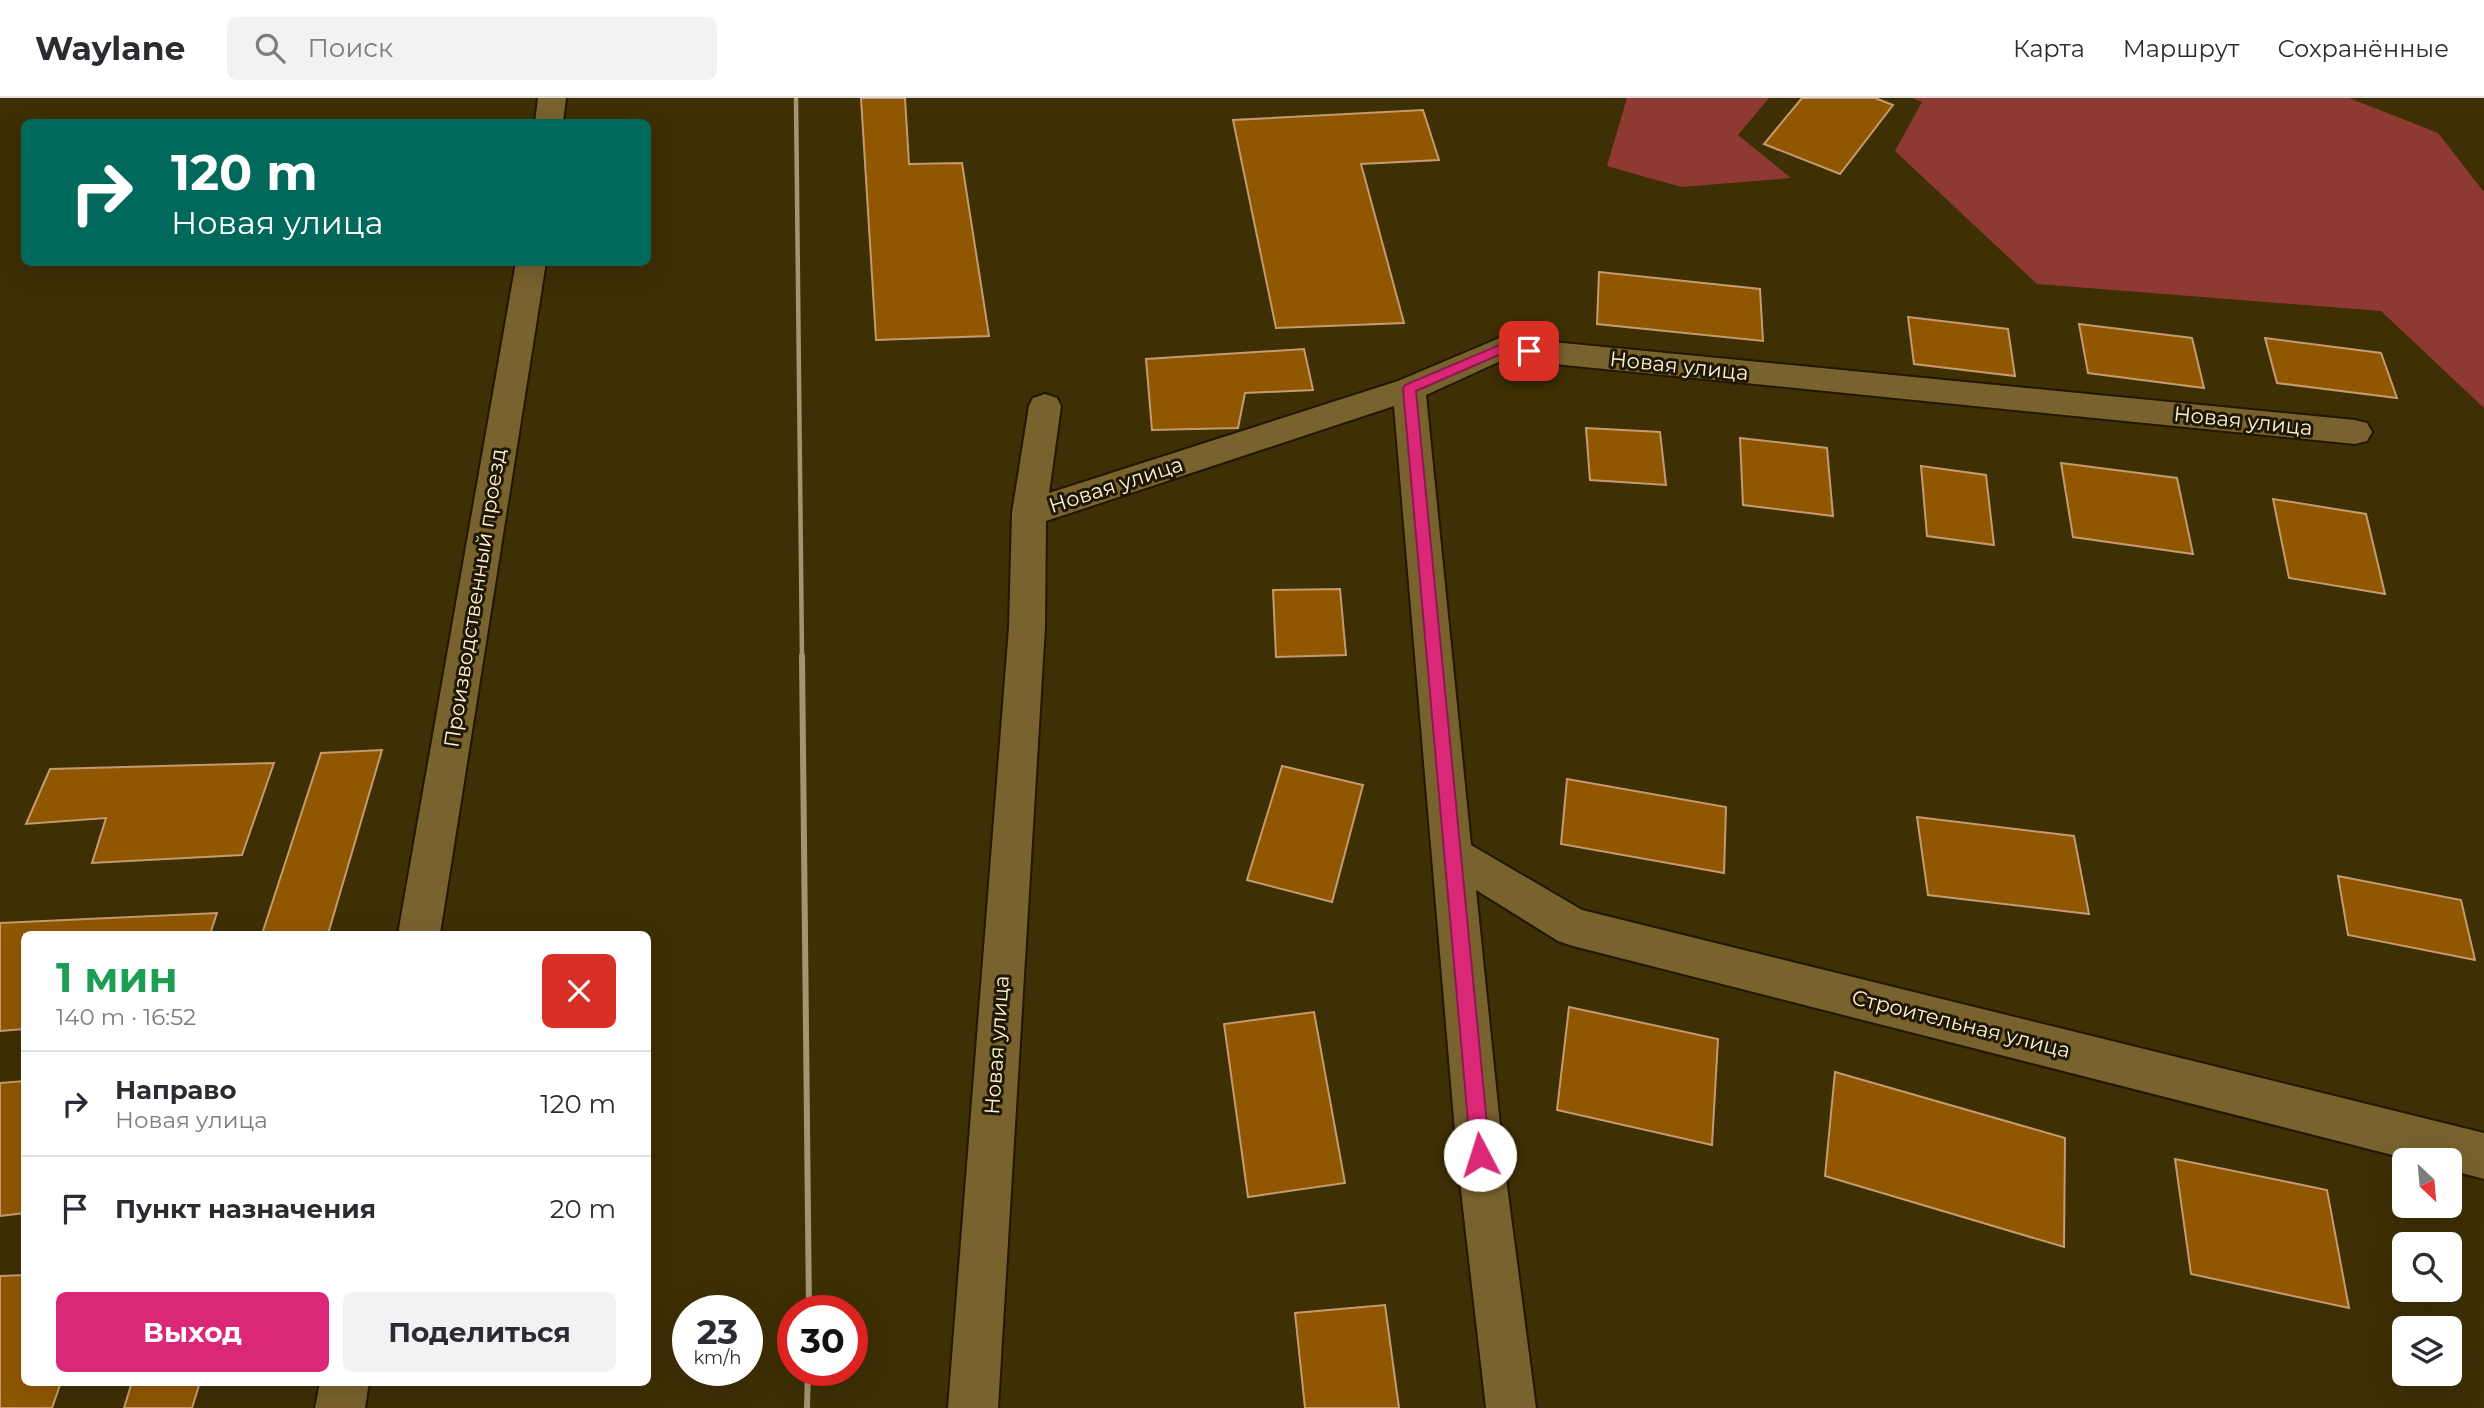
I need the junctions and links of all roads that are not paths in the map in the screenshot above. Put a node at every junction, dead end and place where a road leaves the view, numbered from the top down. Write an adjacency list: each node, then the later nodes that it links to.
1 (552, 98): 2 (street)
2 (549, 119)
3 (530, 266): 9 (street, Производственный проезд)
4 (1409, 389): 6 (street, Новая улица); 7 (street, Новая улица); 8 (street)
5 (1045, 405): 7 (street, Новая улица)
6 (2355, 432)
7 (1029, 513): 13 (street, Новая улица)
8 (1453, 855): 10 (street, Строительная улица); 14 (street)
9 (420, 931)
10 (2484, 1156)
11 (344, 1386): 12 (street)
12 (340, 1408)
13 (973, 1408)
14 (1511, 1408)

